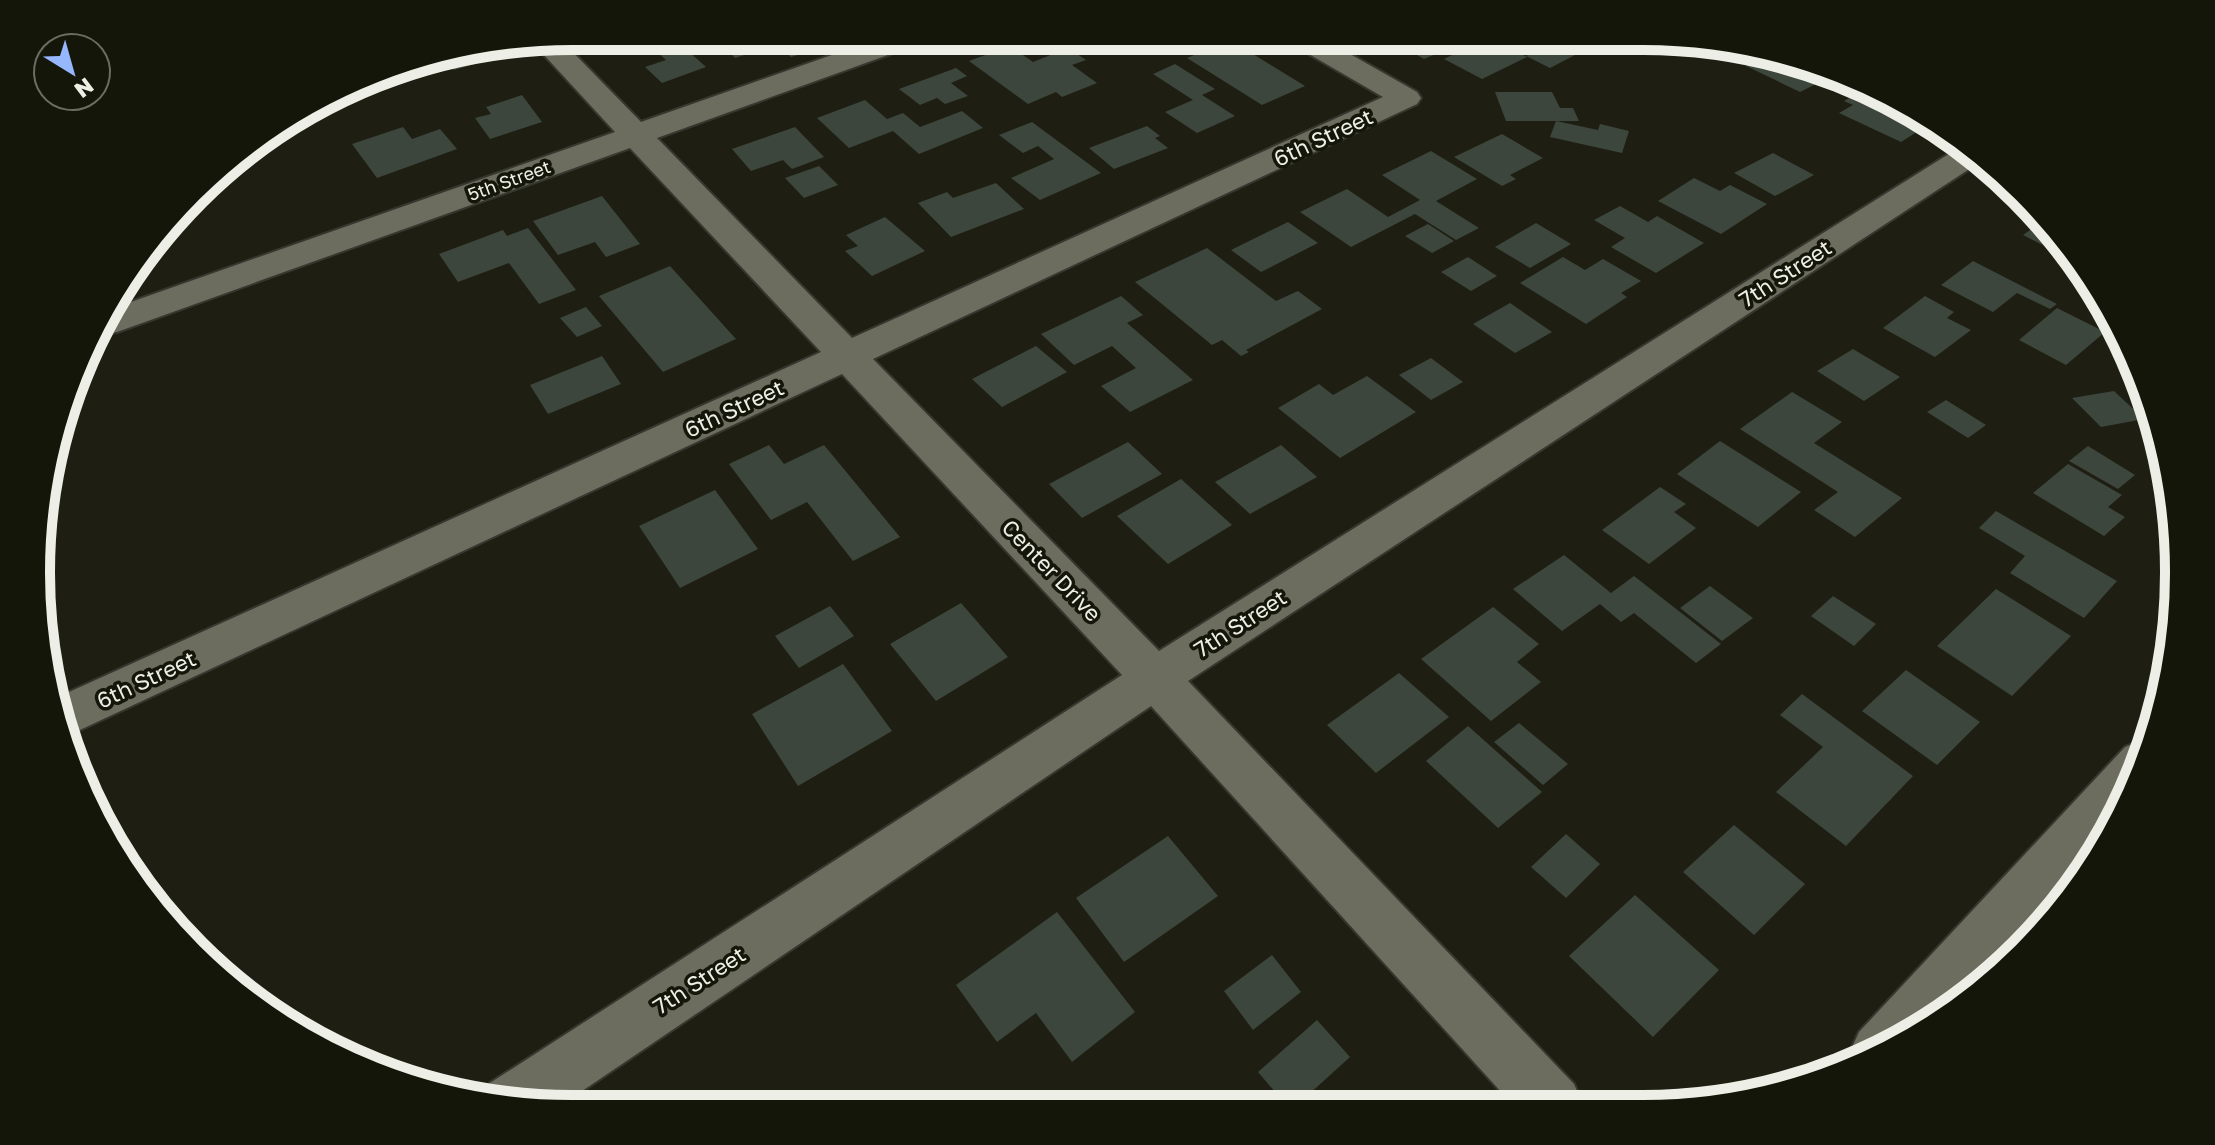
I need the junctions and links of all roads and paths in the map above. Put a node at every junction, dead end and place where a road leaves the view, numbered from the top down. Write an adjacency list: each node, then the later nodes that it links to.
1 (555, 50): 4 (street, Center Drive)
2 (875, 50): 4 (street, 5th Street)
3 (1323, 50): 7 (street, 6th Street)
4 (636, 135): 6 (street, 5th Street); 7 (street, Center Drive)
5 (1963, 159): 8 (street, 7th Street)
6 (115, 320)
7 (847, 356): 8 (street, Center Drive); 9 (street, 6th Street)
8 (1155, 678): 12 (street, 7th Street); 13 (street, Center Drive)
9 (70, 714)
10 (2118, 789): 11 (street)
11 (1903, 1026)
12 (528, 1093)
13 (1544, 1095)

